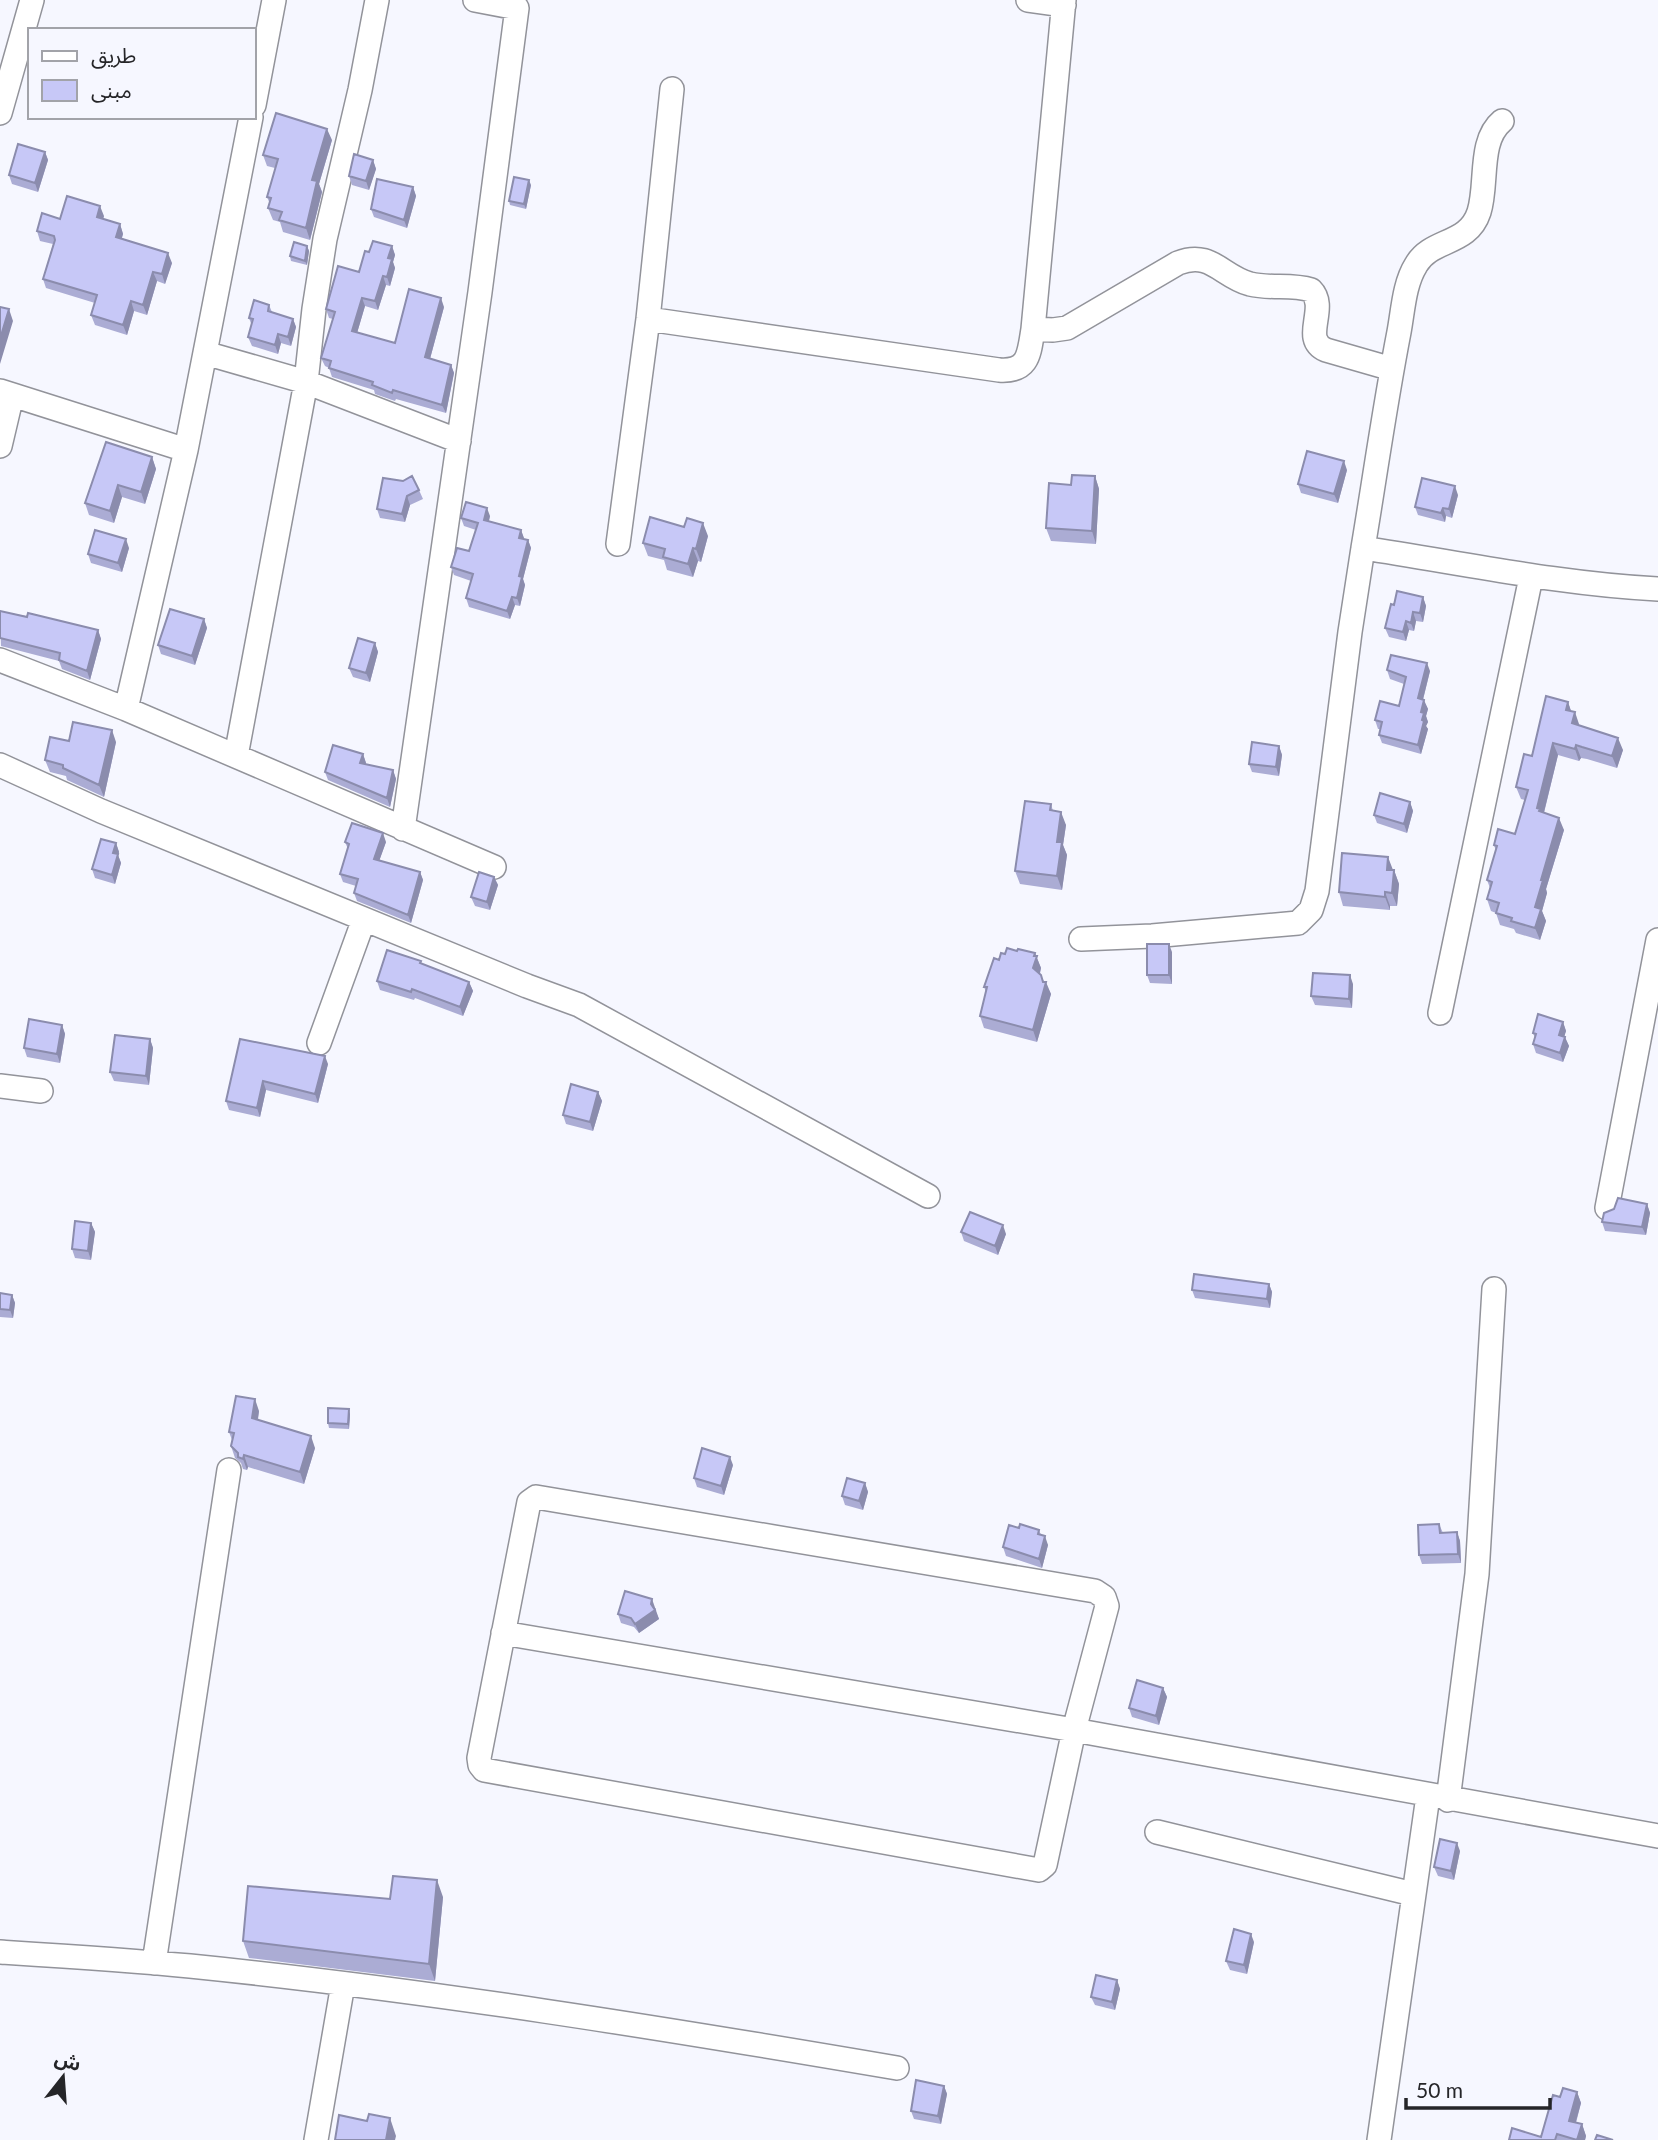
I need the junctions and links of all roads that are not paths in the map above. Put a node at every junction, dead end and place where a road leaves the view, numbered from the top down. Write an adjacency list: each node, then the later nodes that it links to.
1 (32, 0): 10 (street)
2 (274, 0): 9 (street)
3 (377, 0): 17 (street)
4 (475, 0): 7 (street)
5 (1028, 0): 6 (street)
6 (1064, 3): 14 (street)
7 (517, 4): 19 (street)
8 (672, 89): 13 (street)
9 (256, 94)
10 (0, 113)
11 (251, 119): 15 (street)
12 (1502, 121): 16 (street)
13 (648, 319): 14 (street); 22 (street)
14 (1033, 329): 16 (street)
15 (205, 353): 17 (street); 21 (street)
16 (1392, 369): 23 (street)
17 (306, 382): 19 (street); 28 (street)
18 (6, 393): 20 (street); 21 (street)
19 (459, 441): 30 (street)
20 (0, 446)
21 (186, 450): 27 (street)
22 (618, 544)
23 (1363, 548): 24 (street); 33 (street)
24 (1531, 577): 25 (street); 35 (street)
25 (1658, 589)
26 (0, 660): 27 (street)
27 (127, 709): 28 (street)
28 (236, 756): 30 (street)
29 (0, 765): 32 (street)
30 (403, 830): 31 (street)
31 (494, 867)
32 (364, 919): 36 (street); 39 (street)
33 (1081, 939)
34 (1658, 940): 40 (street)
35 (1440, 1013)
36 (320, 1042)
37 (0, 1086): 38 (street)
38 (41, 1091)
39 (928, 1196)
40 (1606, 1208)
41 (1494, 1289): 45 (street)
42 (229, 1470): 50 (street)
43 (503, 1633): 44 (street); 44 (street); 44 (street)
44 (1074, 1730): 45 (street)
45 (1438, 1798): 47 (street); 48 (street)
46 (1157, 1832): 48 (street)
47 (1658, 1836)
48 (1413, 1894): 54 (street)
49 (0, 1952): 50 (street)
50 (154, 1963): 51 (street)
51 (343, 1984): 52 (street); 53 (street)
52 (897, 2068)
53 (316, 2140)
54 (1379, 2140)

